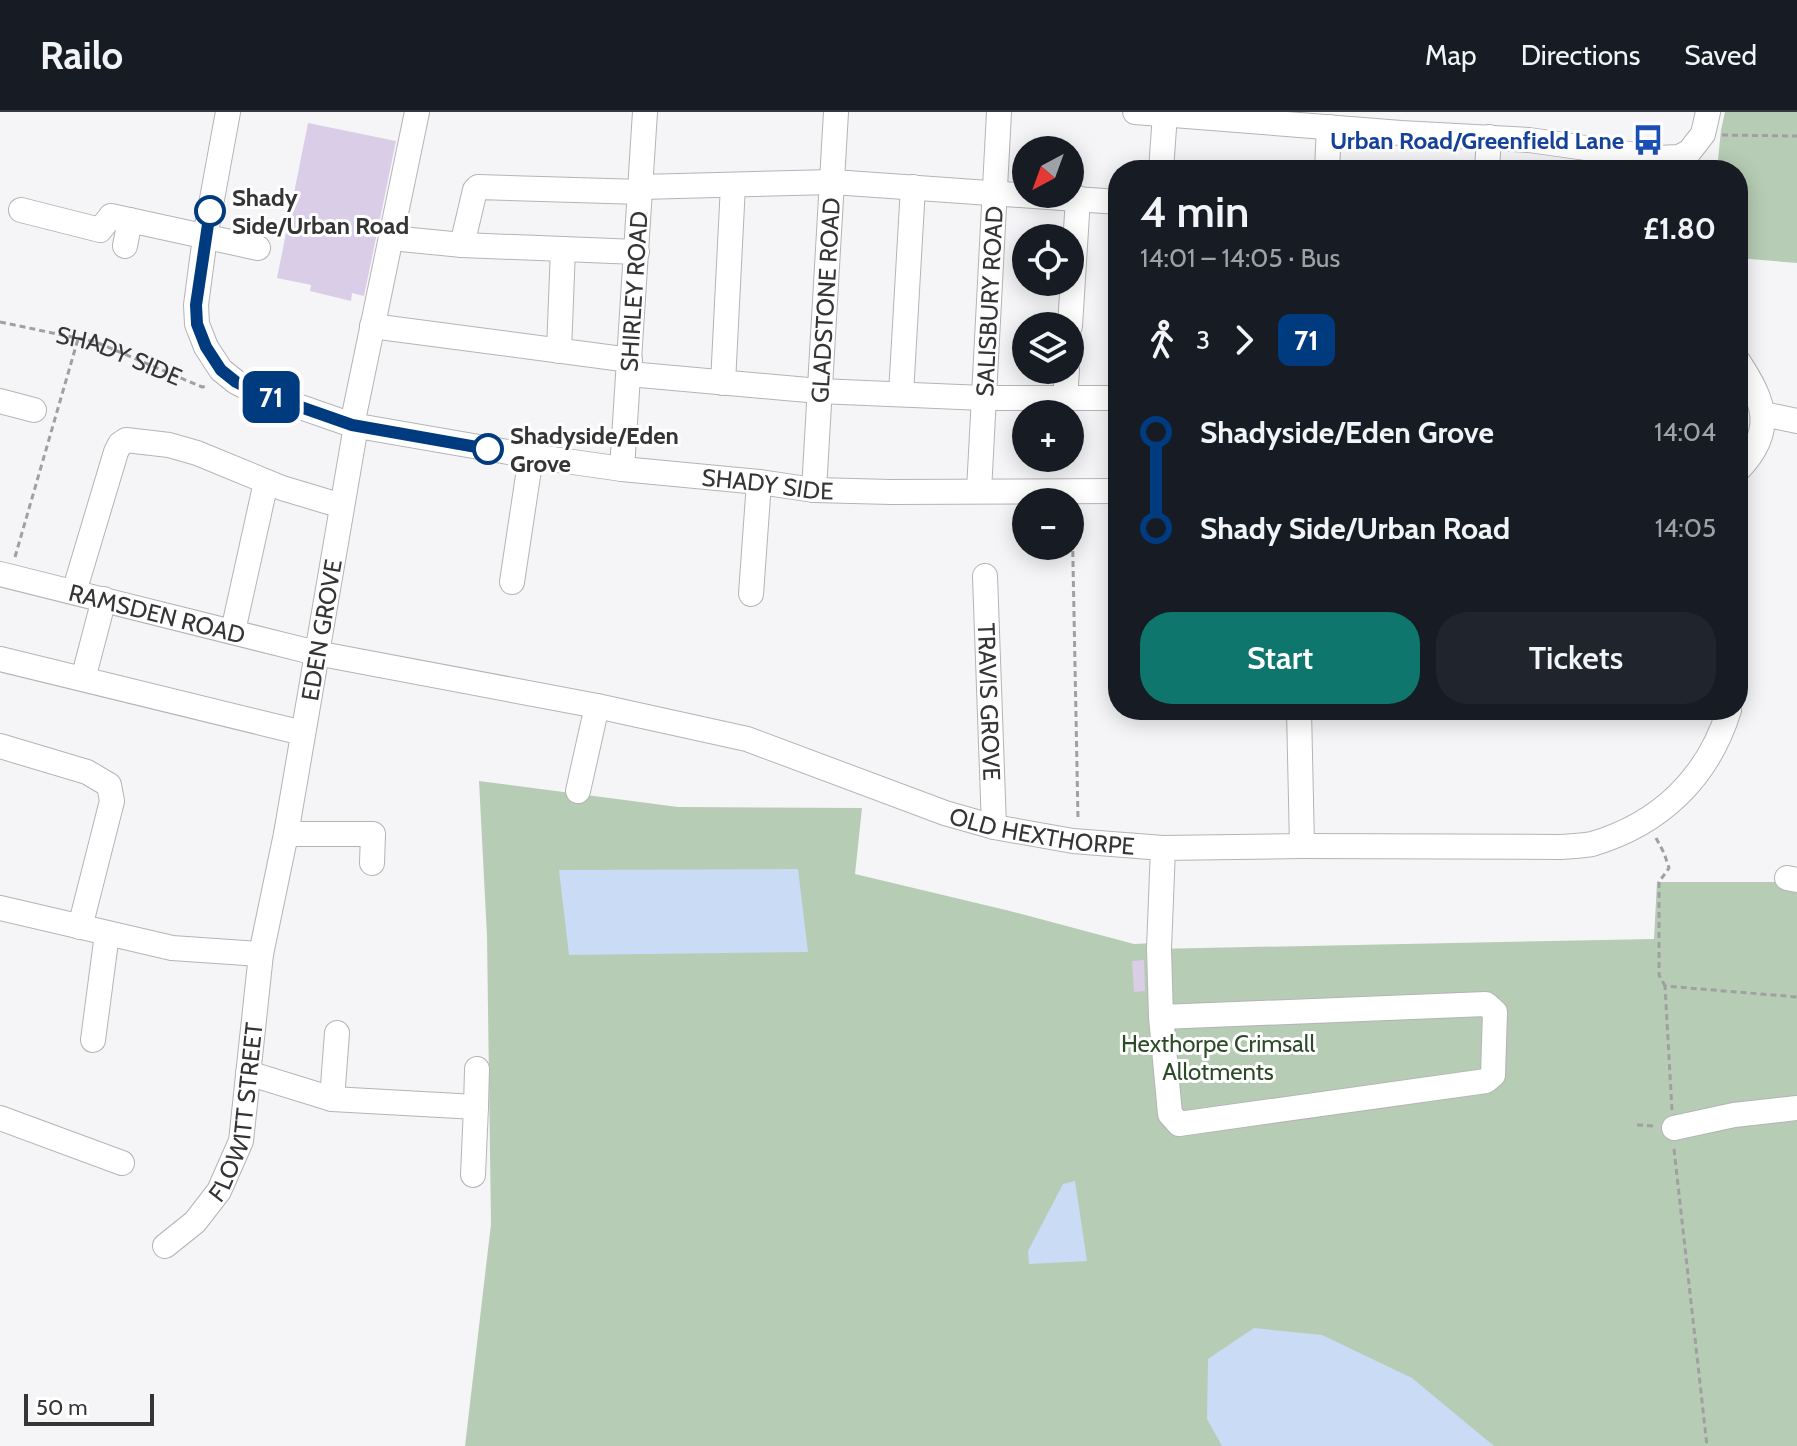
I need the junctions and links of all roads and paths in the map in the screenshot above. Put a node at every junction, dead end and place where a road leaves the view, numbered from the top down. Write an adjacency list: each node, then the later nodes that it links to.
1 (228, 112): 29 (street, SHADY SIDE)
2 (417, 112): 30 (street, EDEN GROVE)
3 (645, 112): 21 (street, SHIRLEY ROAD)
4 (836, 112): 18 (street, GLADSTONE ROAD)
5 (999, 112): 22 (street, SALISBURY ROAD)
6 (1135, 112): 7 (street)
7 (1165, 114): 10 (street); 13 (street)
8 (1400, 122): 10 (street); 12 (street)
9 (1705, 123): 11 (path); 17 (street)
10 (1329, 127): 14 (street)
11 (1797, 136)
12 (1489, 137): 15 (street); 16 (street)
13 (1162, 160)
14 (1327, 160)
15 (1488, 160)
16 (1665, 160)
17 (1684, 160)
18 (833, 182): 19 (street); 20 (street); 46 (street, GLADSTONE ROAD)
19 (733, 185): 21 (street); 44 (street)
20 (913, 187): 22 (street); 47 (street)
21 (641, 190): 31 (street); 35 (street, SHIRLEY ROAD)
22 (995, 192): 23 (street); 48 (street, SALISBURY ROAD)
23 (1012, 193)
24 (1084, 199): 25 (street)
25 (1108, 201)
26 (1077, 208): 36 (street)
27 (21, 210): 28 (street)
28 (120, 218): 29 (street); 32 (street)
29 (205, 237): 33 (street); 43 (street, SHADY SIDE)
30 (391, 238): 31 (street); 38 (street, EDEN GROVE)
31 (462, 245): 34 (street)
32 (125, 246)
33 (258, 248)
34 (563, 249): 35 (street); 40 (street)
35 (637, 252): 41 (street, SHIRLEY ROAD)
36 (1071, 312)
37 (0, 322): 39 (path, SHADY SIDE)
38 (372, 326): 40 (street); 55 (street, EDEN GROVE)
39 (78, 339): 43 (path, SHADY SIDE); 68 (path)
40 (559, 351): 41 (street)
41 (629, 367): 44 (street); 58 (street, SHIRLEY ROAD)
42 (1748, 377): 53 (street)
43 (236, 382): 55 (street, SHADY SIDE)
44 (723, 383): 46 (street)
45 (1066, 384): 49 (street)
46 (819, 391): 47 (street); 61 (street, GLADSTONE ROAD)
47 (901, 394): 48 (street)
48 (983, 398): 49 (street); 62 (street, SALISBURY ROAD)
49 (1065, 398): 50 (street)
50 (1108, 398)
51 (0, 401): 52 (street)
52 (34, 410)
53 (1763, 414): 54 (street); 57 (street)
54 (1797, 421)
55 (354, 426): 56 (street, SHADY SIDE); 66 (street, EDEN GROVE)
56 (531, 456): 58 (street, SHADY SIDE); 70 (street)
57 (1748, 458)
58 (622, 469): 60 (street, SHADY SIDE)
59 (266, 482): 66 (street); 71 (street); 74 (street)
60 (759, 482): 61 (street, SHADY SIDE); 72 (street)
61 (814, 490): 62 (street, SHADY SIDE)
62 (979, 491): 63 (street, SHADY SIDE)
63 (1012, 491)
64 (1084, 491): 65 (street, SHADY SIDE)
65 (1108, 491)
66 (342, 506): 75 (street, EDEN GROVE)
67 (1073, 560): 87 (path)
68 (5, 575): 71 (street, RAMSDEN ROAD)
69 (985, 576): 85 (street, TRAVIS GROVE)
70 (512, 582)
71 (74, 592): 73 (street, RAMSDEN ROAD)
72 (751, 594)
73 (104, 599): 74 (street, RAMSDEN ROAD); 77 (street)
74 (233, 631): 75 (street, RAMSDEN ROAD)
75 (316, 653): 78 (street, OLD HEXTHORPE); 81 (street, EDEN GROVE)
76 (0, 659): 77 (street)
77 (83, 679): 81 (street)
78 (597, 706): 83 (street); 85 (street, OLD HEXTHORPE)
79 (1299, 720): 88 (street)
80 (1725, 720): 84 (street, OLD HEXTHORPE)
81 (303, 733): 86 (street, EDEN GROVE)
82 (0, 746): 92 (street)
83 (578, 791)
84 (1646, 821): 88 (street, OLD HEXTHORPE); 95 (path)
85 (994, 827): 87 (street, OLD HEXTHORPE)
86 (286, 834): 90 (street); 94 (street, EDEN GROVE)
87 (1078, 841): 89 (street, OLD HEXTHORPE)
88 (1302, 846): 89 (street, OLD HEXTHORPE)
89 (1163, 848): 97 (street)
90 (372, 863)
91 (0, 908): 92 (street)
92 (80, 927): 93 (street)
93 (107, 934): 94 (street); 99 (street)
94 (261, 954): 101 (street, FLOWITT STREET)
95 (1665, 986): 96 (path); 106 (path)
96 (1797, 997)
97 (1161, 1017): 97 (street)
98 (337, 1033): 102 (street)
99 (93, 1040)
100 (477, 1069): 103 (street)
101 (248, 1073): 102 (street); 109 (street, FLOWITT STREET)
102 (332, 1099): 103 (street)
103 (476, 1107): 108 (street)
104 (1797, 1108): 106 (street)
105 (0, 1118): 107 (street)
106 (1674, 1128): 110 (path)
107 (122, 1163)
108 (473, 1175)
109 (165, 1246)
110 (1707, 1446)

